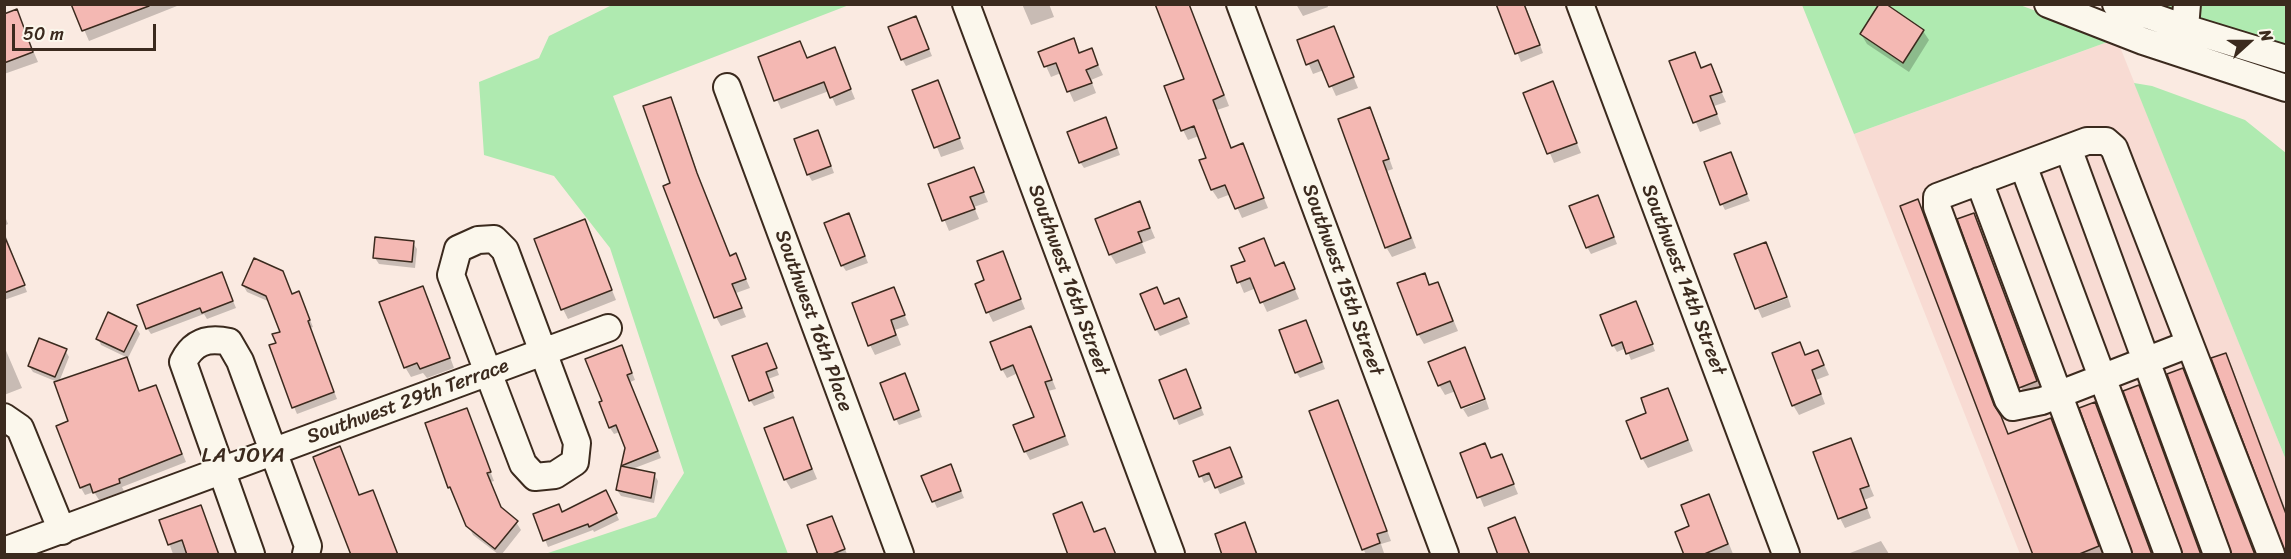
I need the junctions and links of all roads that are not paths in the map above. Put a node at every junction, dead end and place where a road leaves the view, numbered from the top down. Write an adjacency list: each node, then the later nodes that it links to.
1 (966, 4): 28 (street, Southwest 16th Street)
2 (1240, 4): 29 (street, Southwest 15th Street)
3 (1580, 4): 30 (street, Southwest 14th Street)
4 (2048, 4): 6 (street)
5 (2116, 4): 6 (street)
6 (2183, 28): 7 (street); 9 (street)
7 (2286, 59)
8 (726, 87): 27 (street, Southwest 16th Place)
9 (2286, 88)
10 (2068, 148): 11 (street); 14 (street); 16 (street)
11 (2023, 165): 12 (street); 18 (street)
12 (1979, 181): 19 (street); 19 (street)
13 (608, 328): 15 (street, Southwest 29th Terrace)
14 (2189, 344): 16 (street); 34 (street)
15 (544, 352): 17 (street, Southwest 29th Terrace); 17 (street); 17 (street)
16 (2147, 360): 18 (street); 33 (street)
17 (487, 373): 21 (street, Southwest 29th Terrace)
18 (2103, 377): 19 (street); 32 (street)
19 (2060, 394): 31 (street)
20 (4, 417): 23 (street)
21 (274, 452): 22 (street, Southwest 29th Terrace); 22 (street); 26 (street)
22 (221, 472): 23 (street, Southwest 29th Terrace); 25 (street)
23 (62, 531): 24 (street, Southwest 29th Terrace)
24 (4, 552)
25 (251, 555)
26 (306, 555)
27 (900, 555)
28 (1171, 555)
29 (1445, 555)
30 (1786, 555)
31 (2118, 555)
32 (2168, 555)
33 (2217, 555)
34 (2271, 555)

